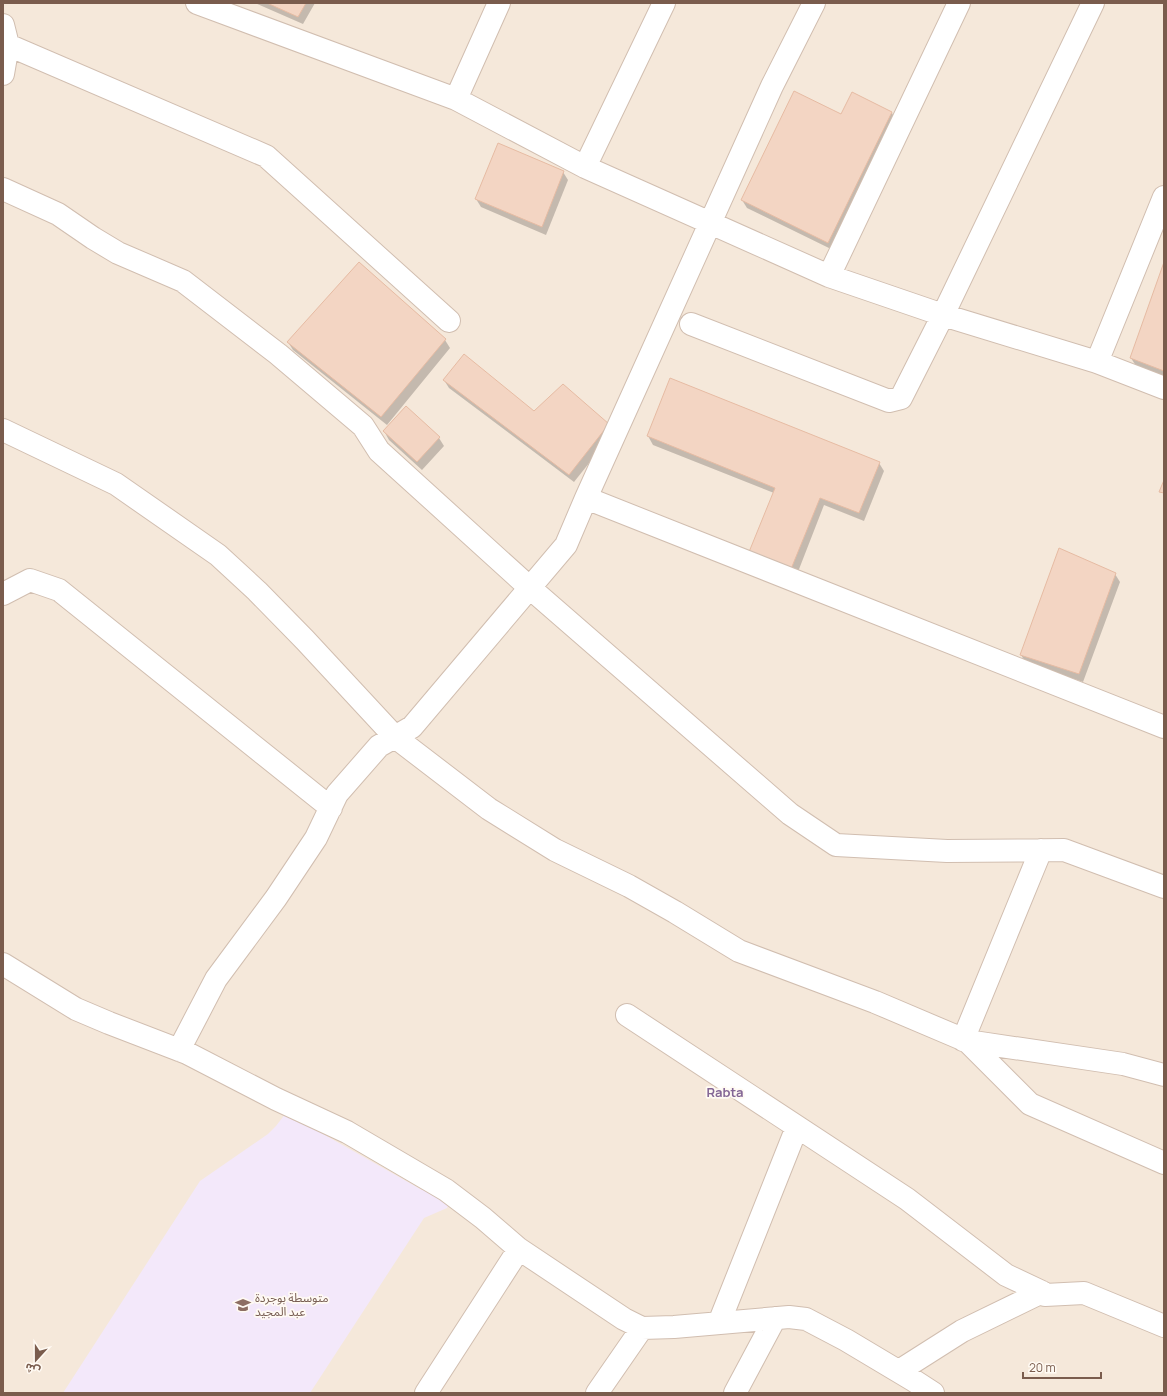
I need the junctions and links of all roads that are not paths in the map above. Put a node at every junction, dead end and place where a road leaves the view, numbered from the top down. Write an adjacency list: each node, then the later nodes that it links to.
1 (197, 3): 9 (street)
2 (499, 3): 9 (street)
3 (664, 3): 10 (street)
4 (814, 3): 13 (street)
5 (959, 3): 14 (street)
6 (1094, 3): 15 (street)
7 (5, 35): 8 (street); 16 (street)
8 (3, 74)
9 (456, 99): 10 (street)
10 (585, 166): 13 (street)
11 (3, 189): 22 (street)
12 (1164, 197): 18 (street)
13 (710, 222): 14 (street); 21 (street)
14 (829, 276): 15 (street)
15 (943, 315): 17 (street); 18 (street)
16 (449, 321)
17 (691, 324)
18 (1097, 362): 19 (street)
19 (1164, 388)
20 (3, 430): 25 (street)
21 (586, 498): 22 (street); 24 (street)
22 (530, 588): 25 (street); 27 (street)
23 (3, 594): 26 (street)
24 (1164, 727)
25 (395, 737): 26 (street); 31 (street)
26 (331, 808): 32 (street)
27 (1041, 850): 28 (street); 31 (street)
28 (1164, 887)
29 (3, 964): 32 (street)
30 (627, 1015): 34 (street)
31 (965, 1040): 33 (street); 35 (street)
32 (179, 1050): 36 (street)
33 (1164, 1076)
34 (797, 1127): 37 (street); 39 (street)
35 (1164, 1163)
36 (519, 1249): 41 (street); 43 (street)
37 (1042, 1292): 40 (street); 42 (street)
38 (775, 1318): 39 (street); 42 (street); 45 (street)
39 (719, 1323): 41 (street)
40 (1164, 1326)
41 (642, 1328): 44 (street)
42 (899, 1371): 46 (street)
43 (426, 1393)
44 (597, 1393)
45 (735, 1393)
46 (934, 1393)

